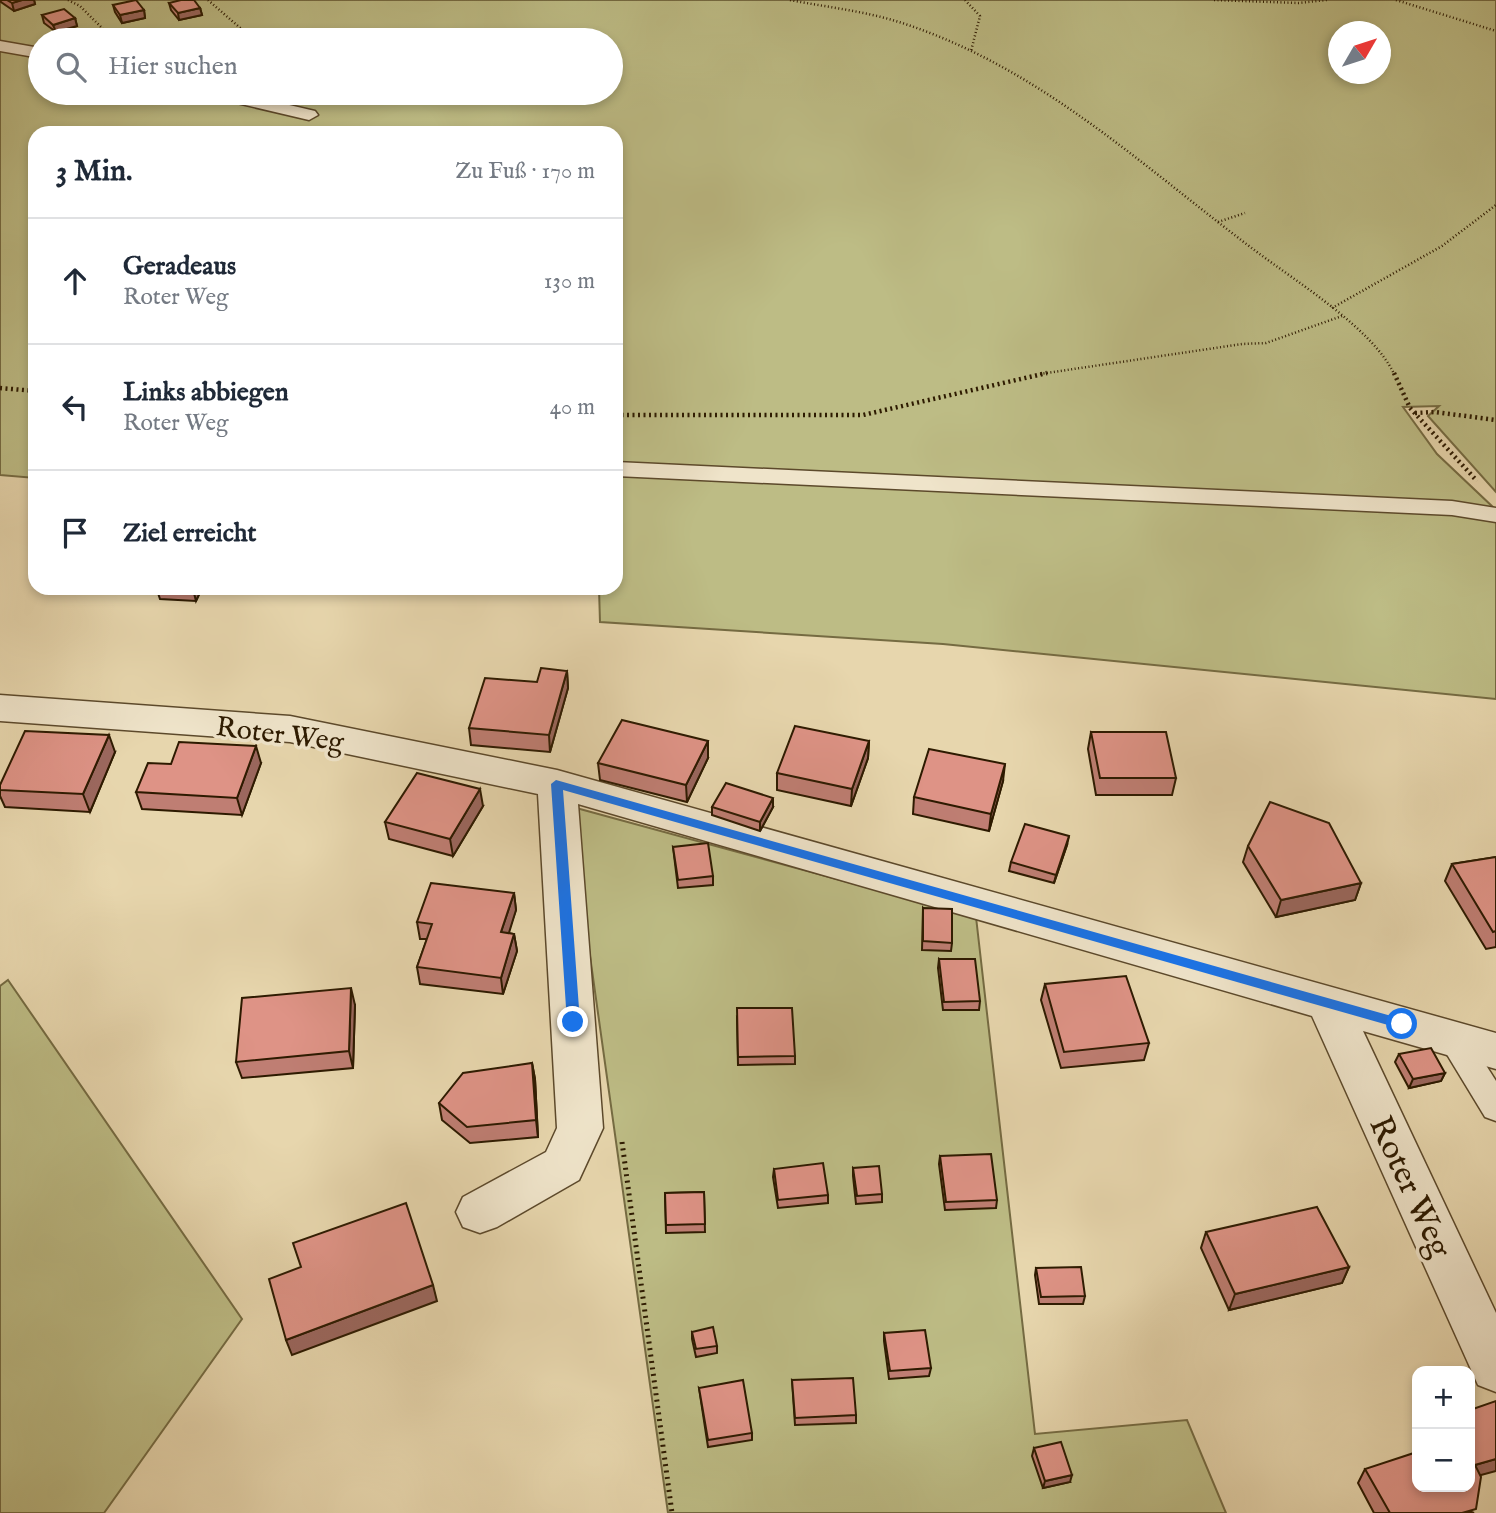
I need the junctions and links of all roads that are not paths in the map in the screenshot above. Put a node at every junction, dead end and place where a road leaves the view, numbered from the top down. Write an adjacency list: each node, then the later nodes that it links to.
1 (0, 46): 2 (lane)
2 (28, 51)
3 (270, 105): 4 (lane)
4 (309, 114)
5 (623, 469): 6 (lane)
6 (1496, 515)
7 (0, 708): 8 (street, Roter Weg)
8 (556, 784): 9 (street, Roter Weg); 13 (street)
9 (1328, 1003): 10 (street, Roter Weg); 14 (street, Roter Weg)
10 (1452, 1038): 11 (street, Roter Weg); 12 (lane)
11 (1496, 1051)
12 (1496, 1108)
13 (480, 1212)
14 (1496, 1368)

